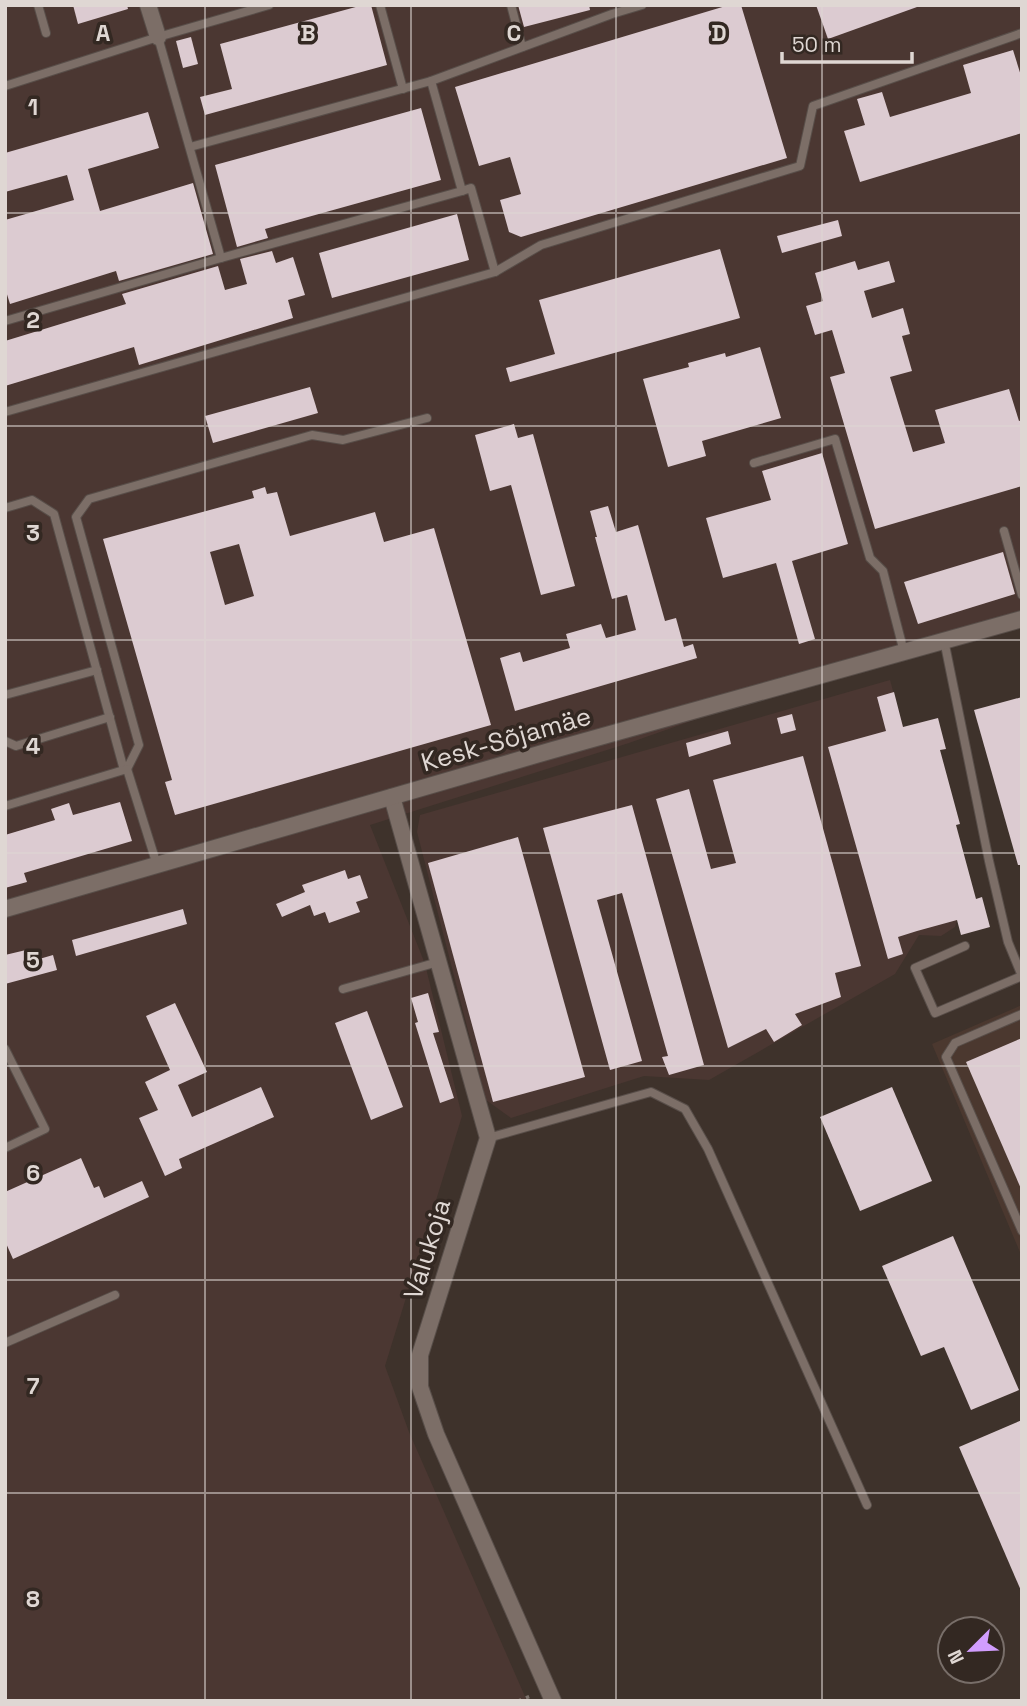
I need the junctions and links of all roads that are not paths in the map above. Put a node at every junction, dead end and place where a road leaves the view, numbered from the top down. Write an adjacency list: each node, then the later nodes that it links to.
1 (37, 5): 7 (lane)
2 (148, 5): 9 (street)
3 (269, 5): 9 (lane)
4 (380, 5): 13 (lane)
5 (511, 5): 10 (lane)
6 (642, 5): 10 (lane)
7 (46, 33)
8 (1022, 33): 17 (lane)
9 (158, 37): 12 (lane); 14 (lane)
10 (522, 47): 11 (lane)
11 (431, 82): 13 (lane); 15 (lane)
12 (5, 86)
13 (403, 89): 14 (lane)
14 (190, 147): 16 (lane)
15 (462, 191): 16 (lane); 17 (lane)
16 (221, 258): 18 (lane)
17 (495, 272): 19 (lane)
18 (5, 321)
19 (5, 412)
20 (428, 418): 32 (lane)
21 (754, 463): 27 (lane)
22 (5, 508): 28 (lane)
23 (1004, 531): 24 (lane)
24 (1022, 595)
25 (1022, 619): 26 (street, Kesk-Sõjamäe)
26 (944, 640): 27 (street, Kesk-Sõjamäe); 39 (lane)
27 (904, 652): 33 (street, Kesk-Sõjamäe)
28 (97, 670): 29 (lane); 30 (lane)
29 (5, 695)
30 (110, 717): 31 (lane); 32 (lane)
31 (5, 741)
32 (126, 769): 34 (lane); 35 (lane)
33 (392, 797): 35 (street, Kesk-Sõjamäe); 38 (street)
34 (5, 806)
35 (157, 865): 36 (street, Kesk-Sõjamäe)
36 (5, 909)
37 (965, 946): 39 (lane)
38 (438, 962): 40 (lane); 43 (street)
39 (1022, 976)
40 (343, 989)
41 (1022, 1014): 45 (lane)
42 (5, 1049): 44 (lane)
43 (488, 1138): 48 (lane); 49 (street, Valukoja)
44 (5, 1148)
45 (1022, 1231)
46 (115, 1295): 47 (lane)
47 (5, 1343)
48 (867, 1505)
49 (553, 1701)

